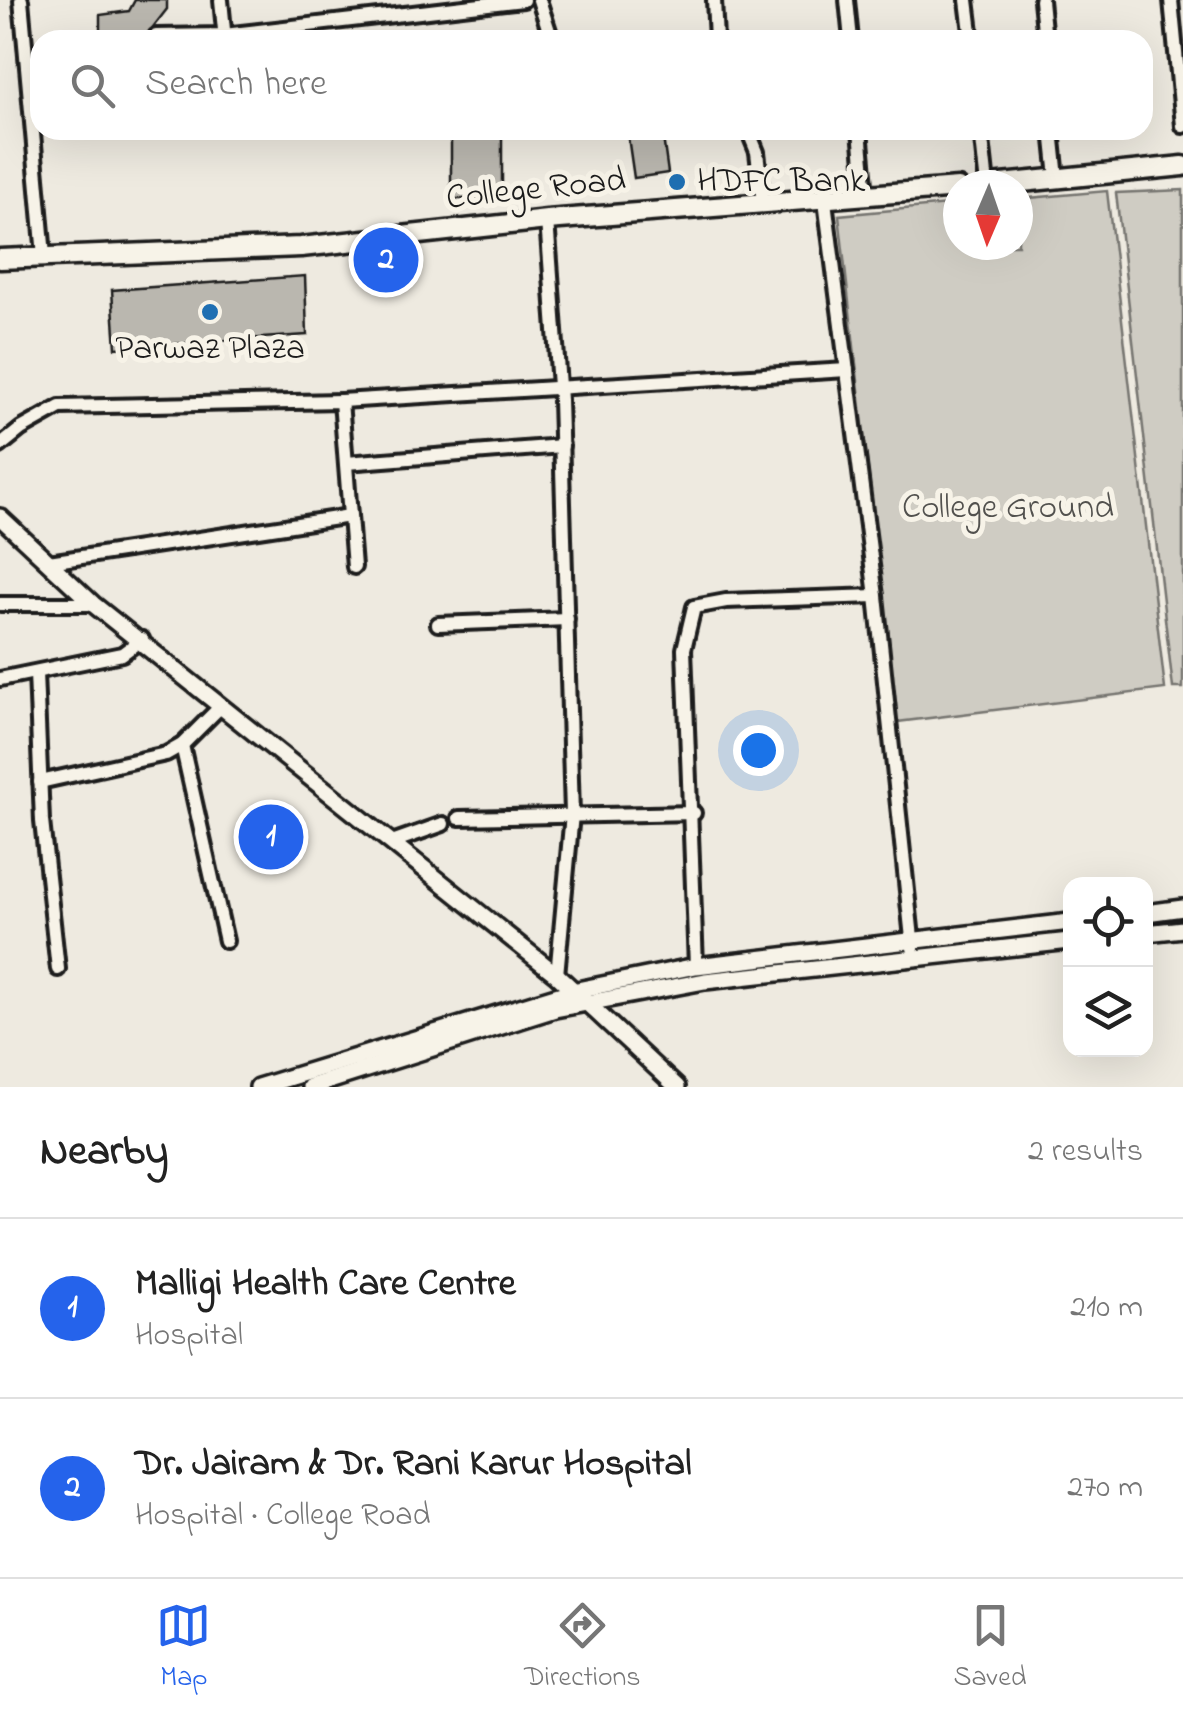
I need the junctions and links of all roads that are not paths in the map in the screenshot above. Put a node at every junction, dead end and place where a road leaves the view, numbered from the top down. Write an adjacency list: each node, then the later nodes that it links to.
1 (20, 0): 18 (street)
2 (221, 0): 11 (street)
3 (523, 0): 10 (street)
4 (539, 0): 13 (street)
5 (714, 0): 14 (street)
6 (847, 0): 15 (street)
7 (967, 0): 16 (street)
8 (1042, 0): 17 (street)
9 (1171, 0): 21 (street)
10 (443, 5): 12 (street)
11 (224, 30)
12 (273, 30)
13 (549, 30)
14 (716, 30)
15 (850, 30)
16 (971, 30)
17 (1044, 30)
18 (24, 68): 19 (street); 20 (street)
19 (30, 69)
20 (30, 124)
21 (1183, 126)
22 (32, 140): 36 (street)
23 (753, 140): 34 (street)
24 (861, 140): 32 (street)
25 (982, 140): 28 (street)
26 (1053, 140): 29 (street)
27 (1183, 166): 29 (main road)
28 (987, 170)
29 (1056, 178): 30 (main road)
30 (1033, 180)
31 (943, 189): 32 (main road, College Road)
32 (866, 196): 33 (main road, College Road)
33 (825, 201): 34 (main road, College Road); 38 (street)
34 (762, 202): 35 (main road, College Road)
35 (547, 220): 36 (main road, College Road); 39 (street)
36 (44, 256): 37 (main road, College Road)
37 (0, 260)
38 (847, 370): 39 (street); 48 (street)
39 (559, 386): 40 (street); 42 (street)
40 (341, 401): 41 (street); 43 (street)
41 (0, 446)
42 (562, 446): 43 (street); 51 (street)
43 (346, 463): 44 (street)
44 (350, 516): 46 (street); 47 (street)
45 (0, 517): 46 (street)
46 (49, 562): 50 (street)
47 (354, 567)
48 (876, 596): 60 (street); 71 (street)
49 (0, 604): 50 (street)
50 (93, 604): 53 (street)
51 (567, 619): 52 (street); 59 (street)
52 (438, 624)
53 (142, 638): 54 (street); 56 (street)
54 (36, 673): 55 (street); 58 (street)
55 (0, 679)
56 (220, 707): 57 (street); 63 (street)
57 (182, 745): 58 (street); 69 (street)
58 (40, 782): 73 (street)
59 (572, 814): 60 (street); 61 (street); 74 (street)
60 (694, 814): 72 (street)
61 (460, 818)
62 (442, 824): 63 (street)
63 (395, 841): 74 (street)
64 (1183, 908): 65 (street)
65 (1153, 912)
66 (1063, 923): 71 (street)
67 (1183, 929): 68 (street)
68 (1153, 932)
69 (226, 941)
70 (1063, 941): 71 (street)
71 (914, 950): 72 (street); 76 (street)
72 (696, 966): 75 (street)
73 (58, 969)
74 (557, 975): 75 (street)
75 (572, 991): 76 (street); 77 (street)
76 (587, 1004): 78 (street); 79 (street)
77 (258, 1087)
78 (310, 1087)
79 (678, 1087)

